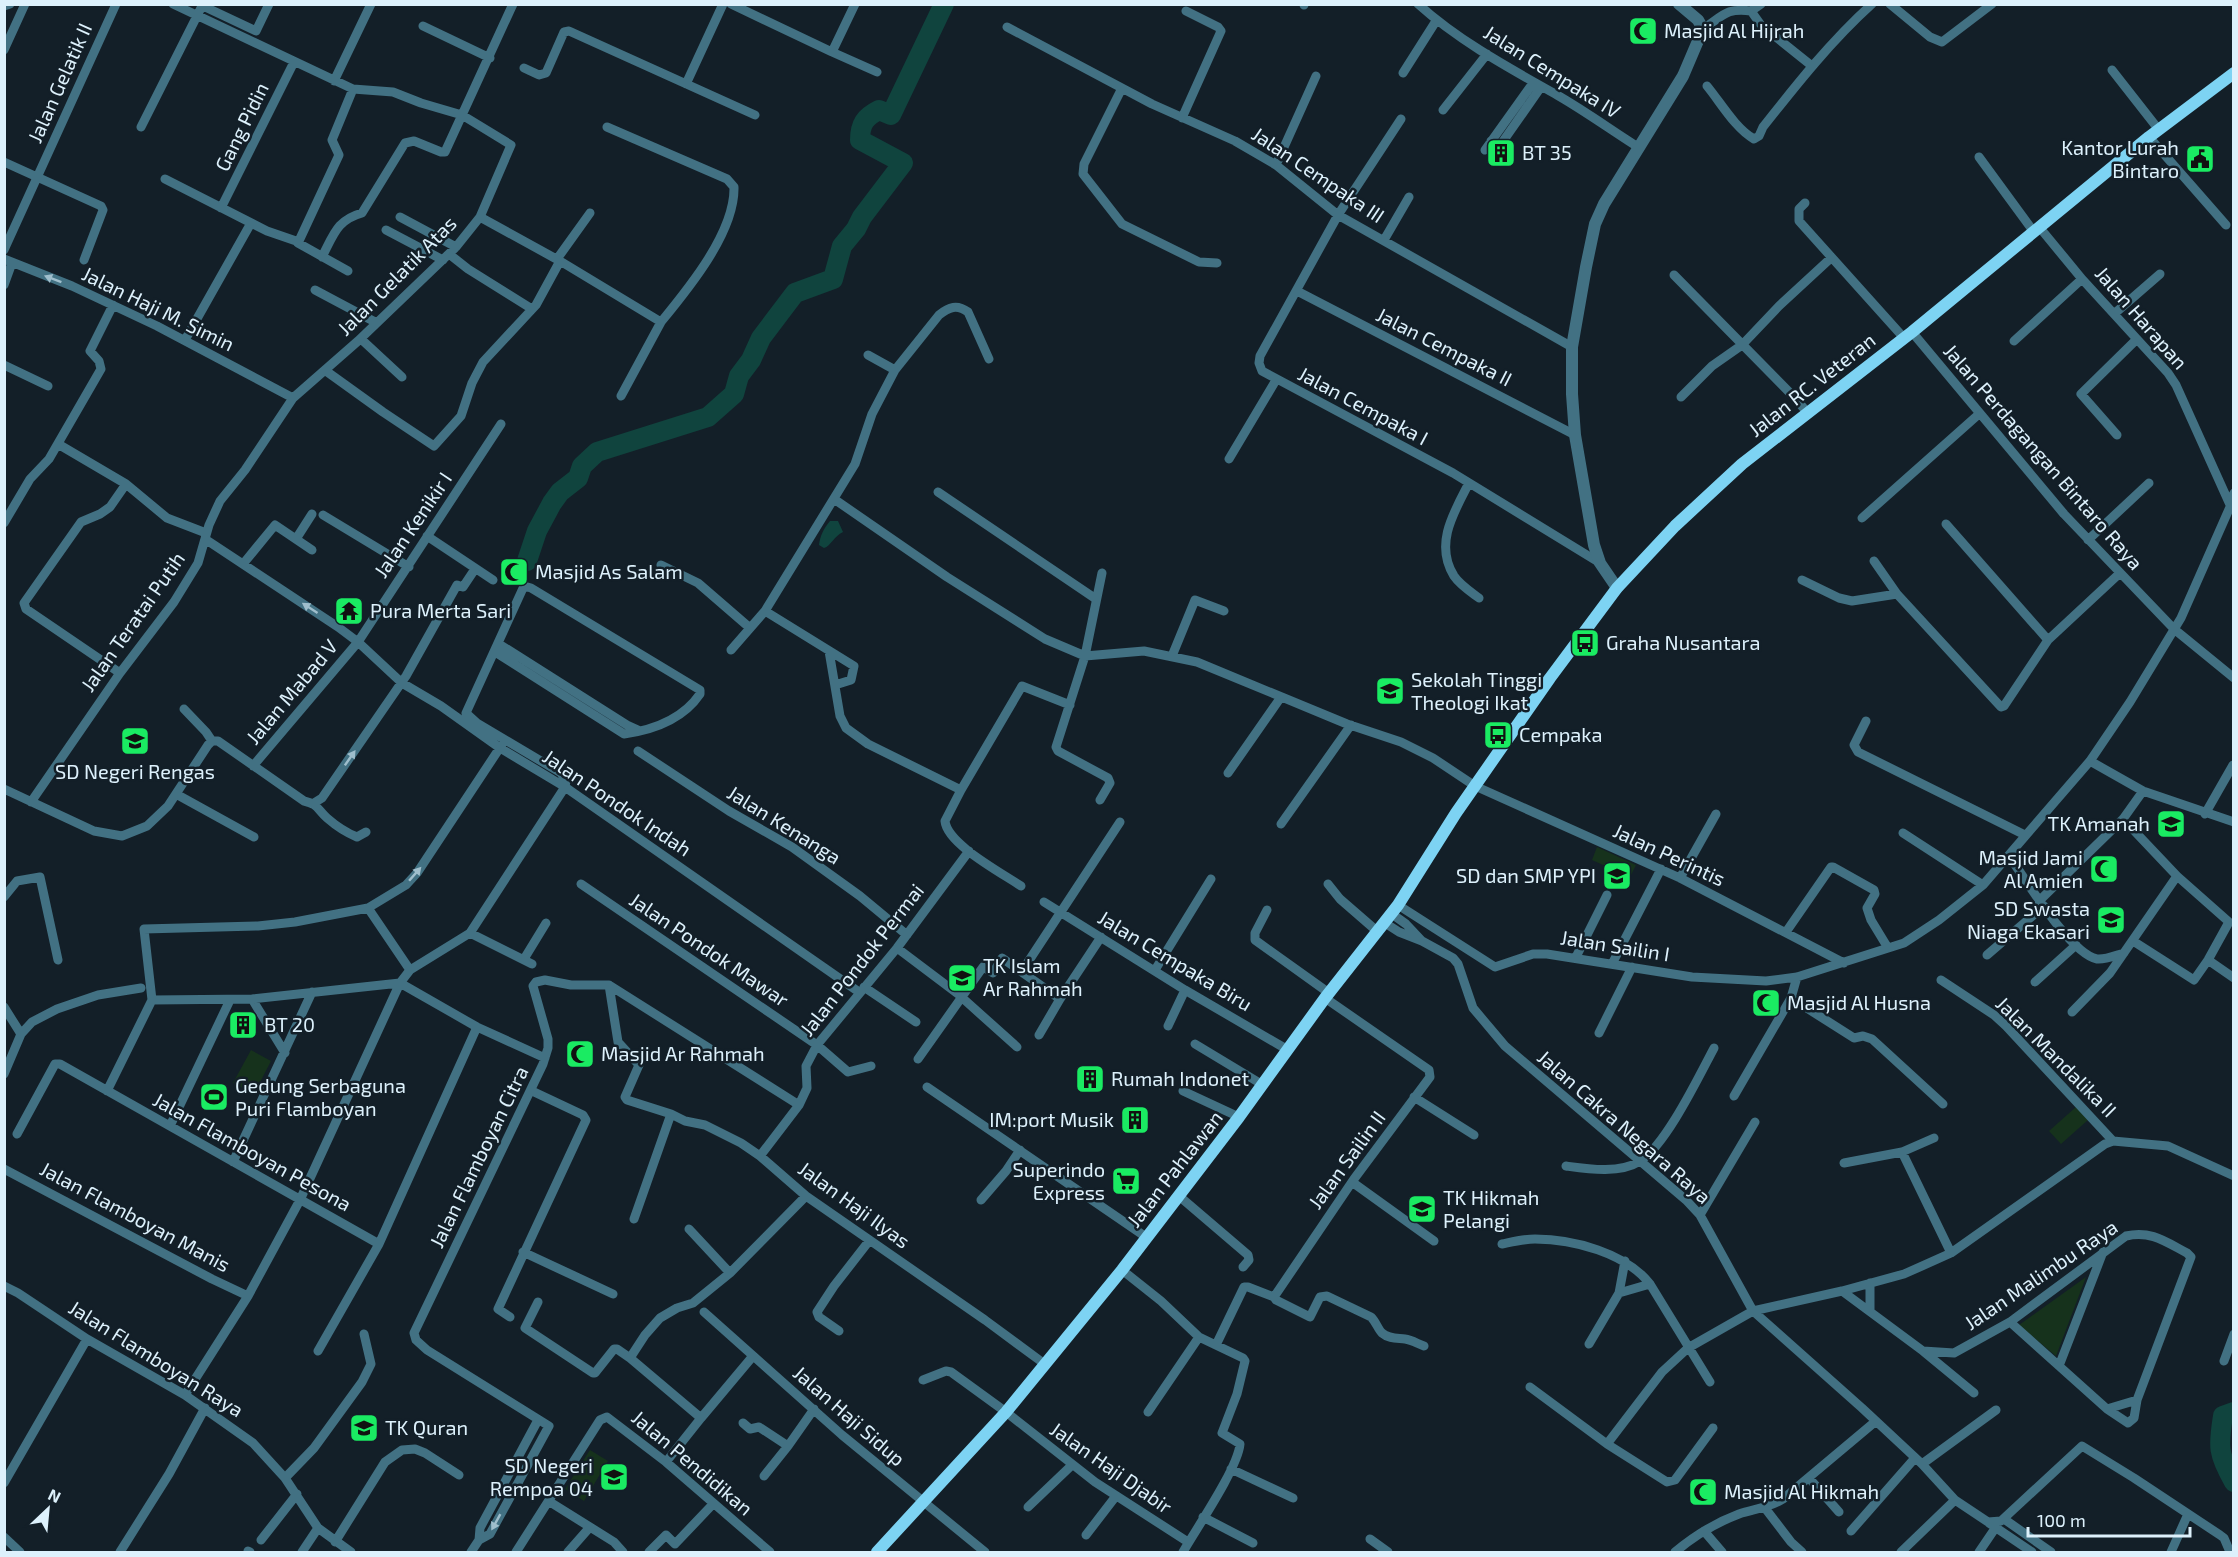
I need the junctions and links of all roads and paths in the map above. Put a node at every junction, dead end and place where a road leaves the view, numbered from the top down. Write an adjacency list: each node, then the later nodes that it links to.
1 (10, 4): 18 (street)
2 (25, 4): 27 (street)
3 (116, 4): 58 (street, Jalan Gelatik II)
4 (173, 4): 22 (street, Jalan Gelatik Atas)
5 (269, 4): 17 (street)
6 (371, 4): 39 (street)
7 (513, 4): 30 (street)
8 (723, 4): 40 (street)
9 (731, 4): 28 (street)
10 (855, 4): 28 (street)
11 (1418, 4): 23 (street, Jalan Cempaka IV)
12 (1679, 4): 26 (street)
13 (1761, 4): 21 (street)
14 (1872, 4): 32 (street)
15 (1890, 4): 16 (street)
16 (1992, 4)
17 (203, 5): 22 (street)
18 (4, 6)
19 (1734, 7): 21 (street); 26 (street)
20 (1186, 11): 48 (street)
21 (1751, 12): 32 (street)
22 (198, 16): 31 (street, Jalan Gelatik Atas); 50 (street)
23 (1436, 21): 29 (street, Jalan Cempaka IV); 36 (street)
24 (423, 26): 30 (street)
25 (1007, 27): 43 (street, Jalan Cempaka III)
26 (1703, 29): 53 (street)
27 (4, 50)
28 (832, 52): 35 (street)
29 (1487, 54): 41 (street, Jalan Cempaka IV); 45 (street)
30 (490, 58): 46 (street)
31 (294, 62): 39 (street, Jalan Gelatik Atas); 62 (street, Gang Pidin)
32 (1812, 66): 42 (street)
33 (524, 68): 40 (street)
34 (2112, 70): 52 (street)
35 (877, 72)
36 (1403, 73)
37 (2234, 73): 52 (main road, Jalan RC. Veteran)
38 (1316, 76): 57 (street)
39 (334, 81): 44 (street, Jalan Gelatik Atas)
40 (686, 84): 47 (street)
41 (1537, 85): 53 (street, Jalan Cempaka IV); 54 (street)
42 (1707, 86)
43 (1122, 88): 48 (street, Jalan Cempaka III); 80 (street)
44 (353, 89): 46 (street, Jalan Gelatik Atas); 72 (street)
45 (1443, 110)
46 (462, 115): 66 (street, Jalan Gelatik Atas); 75 (street)
47 (755, 115)
48 (1182, 118): 57 (street, Jalan Cempaka III)
49 (1401, 119): 64 (street, Jalan Cempaka I)
50 (141, 127)
51 (607, 127): 91 (street)
52 (2154, 133): 68 (street); 70 (main road, Jalan RC. Veteran)
53 (1638, 147): 99 (street)
54 (1485, 150)
55 (1979, 157): 70 (street, Jalan Harapan)
56 (4, 162): 58 (street)
57 (1276, 165): 64 (street, Jalan Cempaka III)
58 (37, 177): 73 (street, Jalan Gelatik II); 79 (street)
59 (165, 179): 62 (street)
60 (1408, 197): 71 (street)
61 (1805, 203): 76 (street, Jalan Perdagangan Bintaro Raya)
62 (221, 208): 67 (street)
63 (590, 213): 77 (street)
64 (1338, 214): 71 (street, Jalan Cempaka III); 87 (street, Jalan Cempaka I)
65 (400, 217): 74 (street)
66 (480, 217): 74 (street, Jalan Gelatik Atas); 77 (street)
67 (251, 223): 72 (street); 96 (street)
68 (2226, 225)
69 (386, 230): 74 (street)
70 (2037, 230): 84 (street, Jalan Harapan); 93 (main road, Jalan RC. Veteran)
71 (1384, 240): 99 (street, Jalan Cempaka III)
72 (299, 242): 75 (street)
73 (4, 250)
74 (449, 254): 89 (street); 92 (street, Jalan Gelatik Atas)
75 (322, 257): 81 (street)
76 (1830, 258): 93 (street, Jalan Perdagangan Bintaro Raya); 98 (street)
77 (559, 260): 89 (street); 91 (street)
78 (8, 261): 85 (street); 88 (street, Jalan Haji M. Simin, one-way to 78)
79 (84, 261)
80 (1217, 263)
81 (348, 271)
82 (2160, 274): 90 (street)
83 (1674, 276): 98 (street)
84 (2082, 279): 90 (street, Jalan Harapan); 97 (street)
85 (4, 285)
86 (315, 290): 92 (street)
87 (1297, 291): 106 (street, Jalan Cempaka I); 114 (street, Jalan Cempaka II)
88 (113, 305): 96 (street, Jalan Haji M. Simin); 116 (street)
89 (532, 309): 104 (street)
90 (2114, 314): 95 (street, Jalan Harapan)
91 (661, 322): 108 (street)
92 (377, 323): 94 (street, Jalan Gelatik Atas)
93 (1908, 335): 111 (main road, Jalan RC. Veteran); 112 (street, Jalan Perdagangan Bintaro Raya)
94 (361, 339): 104 (street, Jalan Gelatik Atas); 105 (street)
95 (2138, 339): 115 (street); 124 (street, Jalan Harapan)
96 (185, 340): 110 (street, Jalan Haji M. Simin)
97 (2014, 341)
98 (1742, 345): 109 (street); 111 (street)
99 (1572, 347): 114 (street)
100 (868, 355): 103 (street)
101 (989, 359): 103 (street)
102 (4, 365): 107 (street)
103 (895, 370): 123 (street)
104 (326, 371): 110 (street, Jalan Gelatik Atas)
105 (402, 377)
106 (1276, 380): 117 (street); 118 (street, Jalan Cempaka I)
107 (48, 386)
108 (621, 396)
109 (1682, 397)
110 (293, 398): 130 (street, Jalan Teratai Putih)
111 (1807, 412): 145 (main road, Jalan RC. Veteran)
112 (1979, 414): 127 (street); 133 (street, Jalan Perdagangan Bintaro Raya)
113 (501, 424): 131 (street, Jalan Kenikir I)
114 (1575, 435): 136 (street)
115 (2117, 435)
116 (58, 444): 120 (street); 128 (street)
117 (1229, 459)
118 (1469, 483): 136 (street, Jalan Cempaka I); 148 (street)
119 (2150, 483): 133 (street)
120 (126, 484): 130 (street); 160 (street)
121 (938, 492): 147 (street)
122 (2234, 493): 124 (street)
123 (834, 499): 149 (street); 158 (street)
124 (2232, 508): 152 (street)
125 (312, 514): 132 (street)
126 (323, 515): 139 (street)
127 (1862, 518)
128 (4, 523)
129 (1946, 524): 153 (street)
130 (206, 536): 137 (street); 160 (street, Jalan Teratai Putih)
131 (428, 536): 139 (street, Jalan Kenikir I); 140 (street)
132 (296, 538): 134 (street); 137 (street)
133 (2088, 540): 142 (street, Jalan Perdagangan Bintaro Raya)
134 (312, 550)
135 (1874, 561): 146 (street)
136 (1600, 563): 145 (street)
137 (243, 564): 154 (street, one-way to 137)
138 (661, 565): 151 (street)
139 (409, 567): 154 (street, Jalan Kenikir I)
140 (475, 569): 143 (street); 162 (street)
141 (1102, 573): 147 (street)
142 (2120, 573): 152 (street, Jalan Perdagangan Bintaro Raya); 153 (street)
143 (493, 580)
144 (1802, 580): 146 (street)
145 (1617, 588): 177 (main road, Jalan RC. Veteran)
146 (1897, 594): 153 (street)
147 (1096, 598): 158 (street)
148 (1479, 598)
149 (765, 611): 151 (street); 157 (street)
150 (1224, 611): 159 (street)
151 (750, 628): 156 (street)
152 (2174, 629): 161 (street, Jalan Perdagangan Bintaro Raya); 173 (street, Jalan Sailin I)
153 (2048, 640)
154 (358, 642): 162 (street, Jalan Pondok Indah); 175 (street, Jalan Mabad V)
155 (497, 648): 155 (street); 169 (street)
156 (730, 650)
157 (829, 651): 163 (street); 163 (street)
158 (1085, 656): 159 (street, Jalan Perintis); 165 (street)
159 (1172, 656): 164 (street, Jalan Perintis)
160 (120, 674): 184 (street, Jalan Teratai Putih)
161 (2234, 678)
162 (402, 683): 171 (street, Jalan Pondok Indah); 185 (street, one-way to 162)
163 (835, 685): 179 (street)
164 (1281, 696): 168 (street, Jalan Perintis); 176 (street)
165 (1070, 705): 179 (street); 183 (street)
166 (184, 709): 170 (street)
167 (1866, 721): 194 (street)
168 (1351, 725): 177 (street, Jalan Perintis); 191 (street)
169 (505, 740): 171 (street); 178 (street)
170 (212, 741): 175 (street); 182 (street)
171 (500, 748): 178 (street, Jalan Pondok Indah); 210 (street, one-way to 171)
172 (638, 751): 217 (street, Jalan Kenanga)
173 (2090, 761): 180 (street); 194 (street, Jalan Sailin I)
174 (2233, 765): 187 (street)
175 (254, 766): 185 (street)
176 (1228, 773)
177 (1475, 786): 198 (street, Jalan Perintis); 213 (main road, Jalan Pahlawan)
178 (565, 787): 215 (street); 241 (street, Jalan Pondok Indah)
179 (961, 790): 196 (street)
180 (2143, 791): 187 (street); 188 (street)
181 (6, 793): 184 (street)
182 (176, 794): 184 (street); 195 (street)
183 (1100, 800)
184 (31, 802)
185 (314, 803): 192 (street)
186 (1716, 814): 200 (street)
187 (2205, 814): 190 (street)
188 (2123, 819): 199 (street); 209 (street)
189 (1120, 822): 212 (street)
190 (2234, 822)
191 (1281, 824)
192 (366, 832)
193 (1903, 833): 204 (street)
194 (2025, 835): 197 (street, Jalan Sailin I)
195 (254, 837)
196 (969, 851): 205 (street); 217 (street, Jalan Pondok Permai)
197 (2009, 856): 204 (street, Jalan Sailin I); 209 (street)
198 (1661, 869): 200 (street, Jalan Perintis); 229 (street)
199 (2177, 876): 219 (street); 227 (street)
200 (1680, 878): 216 (street, Jalan Perintis)
201 (1211, 879): 233 (street)
202 (581, 884): 260 (street, Jalan Pondok Mawar)
203 (1328, 884): 213 (street)
204 (1983, 885): 222 (street, Jalan Sailin I)
205 (1020, 886)
206 (1607, 895): 225 (street)
207 (4, 897): 226 (street)
208 (1044, 902): 212 (street, Jalan Cempaka Biru)
209 (2042, 904): 220 (street); 224 (street)
210 (368, 908): 232 (street); 249 (street)
211 (1268, 910): 244 (street)
212 (1061, 913): 218 (street, Jalan Cempaka Biru); 230 (street)
213 (1388, 918): 225 (street, Jalan Sailin I); 244 (main road, Jalan Pahlawan); 290 (street, Jalan Cakra Negara Raya)
214 (546, 923): 215 (street)
215 (470, 933): 232 (street)
216 (1786, 933): 222 (street); 228 (street, Jalan Perintis)
217 (907, 935): 221 (street, Jalan Pondok Permai)
218 (1101, 937): 233 (street, Jalan Cempaka Biru); 248 (street)
219 (2133, 941): 223 (street); 227 (street)
220 (2076, 945): 223 (street); 237 (street)
221 (897, 948): 241 (street, Jalan Pondok Permai); 245 (street)
222 (1888, 948): 228 (street, Jalan Sailin I)
223 (2124, 953): 252 (street)
224 (1987, 954)
225 (1576, 957): 229 (street, Jalan Sailin I)
226 (58, 960)
227 (2208, 960): 235 (street)
228 (1844, 963): 234 (street, Jalan Sailin I)
229 (1612, 964): 231 (street, Jalan Sailin I)
230 (1026, 965)
231 (1632, 967): 234 (street, Jalan Sailin I); 256 (street)
232 (410, 970): 238 (street)
233 (1155, 970): 242 (street, Jalan Cempaka Biru)
234 (1797, 977): 246 (street)
235 (2234, 978)
236 (1941, 981): 285 (street, Jalan Mandalika II)
237 (2035, 982)
238 (400, 983): 243 (street); 255 (street, Jalan Flamboyan Citra); 298 (street)
239 (609, 985): 265 (street); 277 (street); 278 (street, Jalan Haji Ilyas)
240 (141, 988): 257 (street)
241 (862, 990): 253 (street, Jalan Pondok Indah); 260 (street, Jalan Pondok Permai)
242 (1185, 990): 254 (street); 263 (street, Jalan Cempaka Biru)
243 (312, 992): 247 (street); 264 (street)
244 (1327, 995): 263 (main road, Jalan Pahlawan); 275 (street, Jalan Sailin II)
245 (962, 998): 248 (street); 261 (street); 266 (street)
246 (1791, 998): 274 (street); 276 (street)
247 (252, 999): 250 (street); 264 (street)
248 (1060, 999): 258 (street)
249 (152, 1000): 250 (street); 271 (street)
250 (230, 1000): 281 (street)
251 (4, 1007): 257 (street)
252 (2073, 1012)
253 (916, 1022)
254 (1168, 1026)
255 (477, 1027): 265 (street, Jalan Flamboyan Citra); 306 (street)
256 (1599, 1033)
257 (21, 1034): 268 (street)
258 (1039, 1035)
259 (1195, 1044): 269 (street)
260 (818, 1046): 267 (street, Jalan Pondok Mawar); 277 (street, Jalan Pondok Permai)
261 (1017, 1047)
262 (1714, 1048): 290 (street)
263 (1288, 1050): 269 (main road, Jalan Pahlawan)
264 (285, 1053): 289 (street)
265 (545, 1058): 272 (street, Jalan Flamboyan Citra)
266 (918, 1059)
267 (871, 1066)
268 (4, 1074)
269 (1263, 1085): 279 (main road, Jalan Pahlawan)
270 (927, 1087): 286 (street)
271 (107, 1091): 281 (street, Jalan Flamboyan Pesona); 282 (street, Jalan Flamboyan Pesona)
272 (532, 1091): 308 (street); 403 (street, Jalan Flamboyan Citra)
273 (1183, 1091): 279 (street)
274 (1734, 1096)
275 (1414, 1097): 283 (street); 295 (street, Jalan Sailin II)
276 (1942, 1104)
277 (799, 1105): 288 (street, Jalan Pondok Permai)
278 (671, 1114): 288 (street, Jalan Haji Ilyas); 301 (street)
279 (1239, 1117): 297 (main road, Jalan Pahlawan)
280 (1755, 1122): 300 (street)
281 (170, 1126): 289 (street, Jalan Flamboyan Pesona)
282 (17, 1134)
283 (1474, 1135)
284 (1934, 1138): 287 (street)
285 (2114, 1141): 294 (street); 309 (street)
286 (1020, 1150): 299 (street); 303 (street)
287 (1902, 1152): 291 (street); 309 (street)
288 (760, 1156): 296 (street, Jalan Haji Ilyas)
289 (233, 1162): 298 (street, Jalan Flamboyan Pesona)
290 (1640, 1162): 292 (street); 300 (street, Jalan Cakra Negara Raya)
291 (1844, 1163)
292 (1566, 1166)
293 (4, 1169): 321 (street, Jalan Flamboyan Manis)
294 (2234, 1176)
295 (1352, 1182): 305 (street); 322 (street, Jalan Sailin II)
296 (806, 1196): 304 (street, Jalan Haji Ilyas); 314 (street)
297 (1179, 1196): 303 (main road, Jalan Pahlawan); 312 (street)
298 (300, 1200): 306 (street, Jalan Flamboyan Pesona); 321 (street)
299 (981, 1200)
300 (1700, 1215): 324 (street, Jalan Cakra Negara Raya)
301 (634, 1219)
302 (689, 1229): 314 (street)
303 (1146, 1237): 313 (main road, Jalan Pahlawan)
304 (869, 1241): 329 (street); 344 (street, Jalan Haji Ilyas)
305 (1434, 1241)
306 (379, 1244): 338 (street)
307 (1502, 1244): 311 (street)
308 (523, 1252): 320 (street); 327 (street)
309 (1951, 1252): 315 (street)
310 (2103, 1252): 328 (street, Jalan Malimbu Raya); 345 (street); 352 (street, Jalan Malimbu Raya)
311 (1624, 1261): 316 (street); 319 (street)
312 (1243, 1267)
313 (1122, 1270): 332 (street); 344 (main road, Jalan Pahlawan)
314 (730, 1273): 342 (street)
315 (1870, 1283): 318 (street); 325 (street)
316 (1650, 1284): 319 (street); 337 (street)
317 (4, 1286): 333 (street, Jalan Flamboyan Raya)
318 (1842, 1291): 324 (street); 325 (street)
319 (1619, 1293): 334 (street)
320 (613, 1294)
321 (248, 1296): 351 (street)
322 (1274, 1297): 335 (street); 336 (street)
323 (538, 1302): 342 (street)
324 (1753, 1311): 337 (street); 360 (street, Jalan Cakra Negara Raya)
325 (1870, 1311): 339 (street)
326 (704, 1312): 341 (street, Jalan Haji Sidup)
327 (510, 1317)
328 (2010, 1322): 340 (street, Jalan Malimbu Raya); 345 (street)
329 (839, 1331)
330 (364, 1334): 371 (street)
331 (2234, 1334): 343 (street)
332 (1199, 1337): 335 (street); 358 (street)
333 (87, 1339): 351 (street, Jalan Flamboyan Raya); 373 (street)
334 (1589, 1344)
335 (1216, 1345): 368 (street)
336 (1424, 1346)
337 (1688, 1348): 348 (street); 363 (street)
338 (318, 1351)
339 (1923, 1351): 340 (street, Jalan Malimbu Raya); 346 (street)
340 (1954, 1353): 346 (street, Jalan Malimbu Raya)
341 (753, 1356): 354 (street, Jalan Haji Sidup); 359 (street)
342 (630, 1358): 359 (street)
343 (2224, 1361)
344 (1046, 1365): 357 (main road, Jalan Pahlawan)
345 (2059, 1366): 355 (street)
346 (1948, 1372): 350 (street)
347 (923, 1380): 357 (street, Jalan Haji Djabir)
348 (1710, 1382)
349 (1530, 1387): 363 (street)
350 (1974, 1393)
351 (185, 1395): 353 (street, Jalan Flamboyan Raya)
352 (2137, 1400): 355 (street); 355 (street, Jalan Malimbu Raya)
353 (205, 1408): 371 (street, Jalan Flamboyan Raya); 400 (street)
354 (814, 1409): 364 (street); 379 (street, Jalan Haji Sidup)
355 (2107, 1409)
356 (1996, 1410): 365 (street)
357 (1006, 1412): 367 (street, Jalan Haji Djabir); 379 (main road, Jalan Pahlawan)
358 (1148, 1412)
359 (701, 1418): 366 (street)
360 (1876, 1421): 365 (street, Jalan Cakra Negara Raya); 372 (street)
361 (743, 1423): 364 (street)
362 (1713, 1428): 363 (street)
363 (1607, 1444)
364 (788, 1446): 370 (street)
365 (1919, 1461): 377 (street, Jalan Cakra Negara Raya); 391 (street)
366 (666, 1462): 378 (street, Jalan Pendidikan); 380 (street, Jalan Pendidikan)
367 (1072, 1465): 375 (street, Jalan Haji Djabir); 381 (street)
368 (1231, 1469): 376 (street); 385 (street)
369 (459, 1475): 396 (street)
370 (764, 1476)
371 (285, 1478): 374 (street, Jalan Flamboyan Raya)
372 (1809, 1479): 382 (street); 383 (street)
373 (4, 1483)
374 (297, 1494): 389 (street, Jalan Flamboyan Raya); 395 (street)
375 (1116, 1496): 392 (street); 397 (street, Jalan Haji Djabir)
376 (1293, 1498)
377 (1955, 1500): 387 (street, Jalan Cakra Negara Raya); 416 (street)
378 (550, 1502): 388 (street); 404 (street)
379 (922, 1503): 409 (main road, Jalan Pahlawan); 410 (street, Jalan Haji Sidup)
380 (713, 1504): 407 (street); 408 (street, Jalan Pendidikan)
381 (1028, 1507)
382 (1766, 1508): 390 (street); 415 (street)
383 (1839, 1512)
384 (2188, 1514): 386 (street); 420 (street); 421 (street)
385 (1203, 1517): 397 (street); 398 (street)
386 (2004, 1519): 387 (street); 419 (street)
387 (1992, 1524): 417 (street); 418 (street, Jalan Cakra Negara Raya)
388 (590, 1527): 405 (street); 406 (street)
389 (318, 1528): 396 (street, Jalan Flamboyan Raya); 401 (street)
390 (1704, 1531): 413 (street); 414 (street)
391 (1851, 1531)
392 (1086, 1535)
393 (4, 1537): 399 (street)
394 (1370, 1539): 412 (street)
395 (261, 1540)
396 (335, 1542): 402 (street, Jalan Flamboyan Raya)
397 (1188, 1542): 411 (street)
398 (1252, 1544)
399 (20, 1552)
400 (120, 1552)
401 (302, 1552)
402 (351, 1552)
403 (471, 1552)
404 (516, 1552)
405 (568, 1552)
406 (623, 1552)
407 (649, 1552)
408 (770, 1552)
409 (877, 1552)
410 (985, 1552)
411 (1183, 1552)
412 (1388, 1552)
413 (1675, 1552)
414 (1722, 1552)
415 (1802, 1552)
416 (1901, 1552)
417 (1978, 1552)
418 (2031, 1552)
419 (2051, 1552)
420 (2171, 1552)
421 (2230, 1552)

